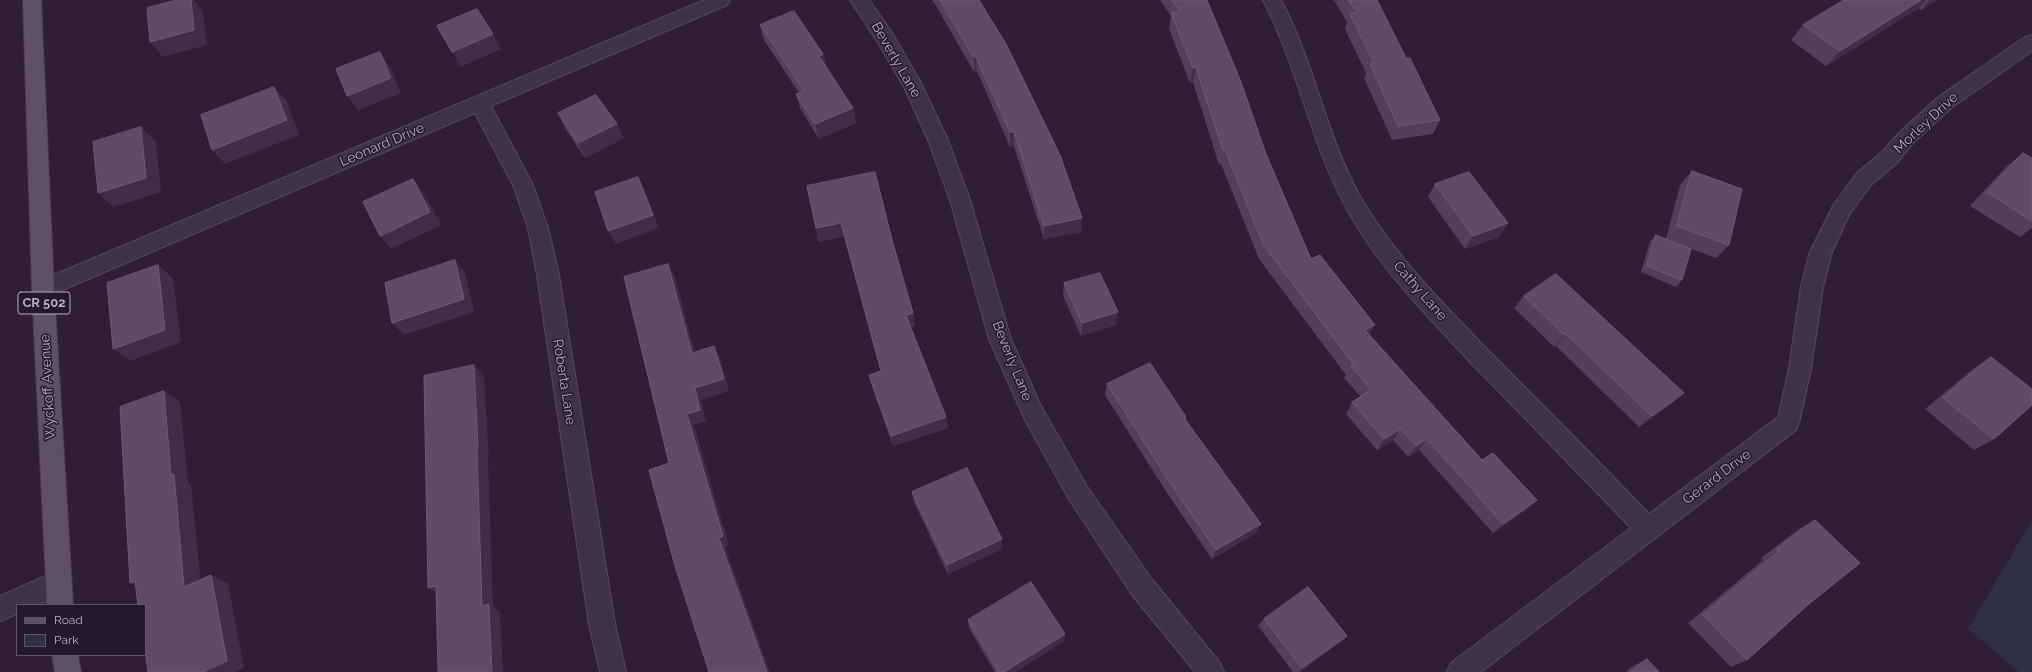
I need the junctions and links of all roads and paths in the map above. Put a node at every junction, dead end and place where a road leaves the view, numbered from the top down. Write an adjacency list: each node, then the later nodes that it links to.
1 (32, 0): 8 (main road, Wyckoff Avenue / CR 502)
2 (721, 0): 6 (street, Leonard Drive)
3 (859, 0): 17 (street, Beverly Lane)
4 (1272, 0): 9 (street, Cathy Lane)
5 (2032, 42): 7 (street, Morley Drive)
6 (480, 103): 8 (street, Leonard Drive); 16 (street, Roberta Lane)
7 (1849, 200): 9 (street, Gerard Drive)
8 (43, 289): 10 (main road, Wyckoff Avenue / CR 502)
9 (1648, 529): 18 (street, Gerard Drive)
10 (59, 594): 11 (street)
11 (20, 604)
12 (16, 605): 13 (street)
13 (0, 609)
14 (65, 656): 15 (main road)
15 (68, 672)
16 (613, 672)
17 (1211, 672)
18 (1460, 672)

